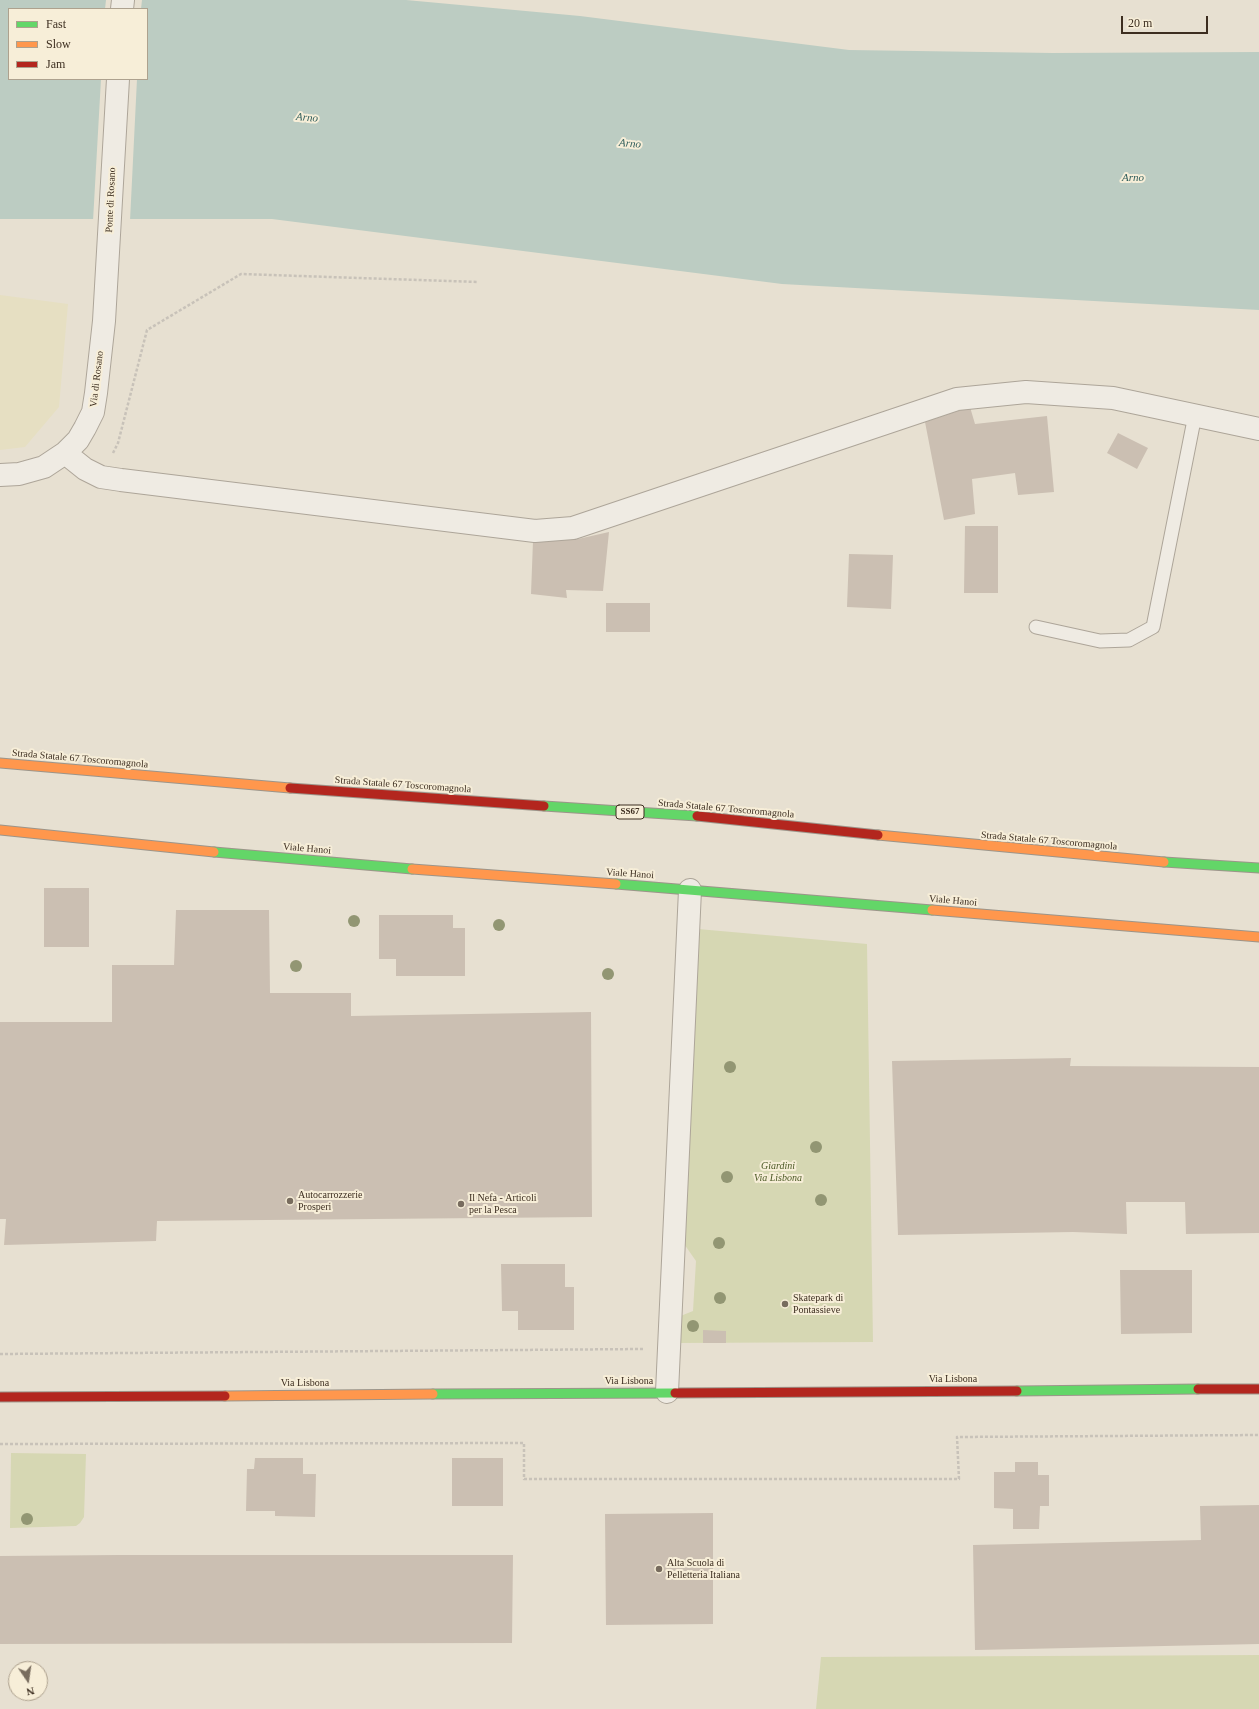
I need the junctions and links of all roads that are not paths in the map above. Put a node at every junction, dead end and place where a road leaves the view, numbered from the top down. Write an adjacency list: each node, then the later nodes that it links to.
1 (118, 80): 2 (street, Ponte di Rosano)
2 (104, 321): 5 (street, Via di Rosano)
3 (1195, 415): 4 (street); 5 (street); 7 (lane)
4 (1259, 429)
5 (65, 453): 6 (street, Via di Rosano)
6 (0, 475)
7 (1036, 628)
8 (0, 763): 10 (street, Strada Statale 67 Toscoromagnola / SS67)
9 (0, 830): 11 (street, Viale Hanoi)
10 (1259, 868)
11 (690, 890): 12 (street, Viale Hanoi); 14 (street)
12 (1259, 938)
13 (1259, 1389): 14 (street, Via Lisbona)
14 (668, 1392): 15 (street, Via Lisbona)
15 (0, 1397)

